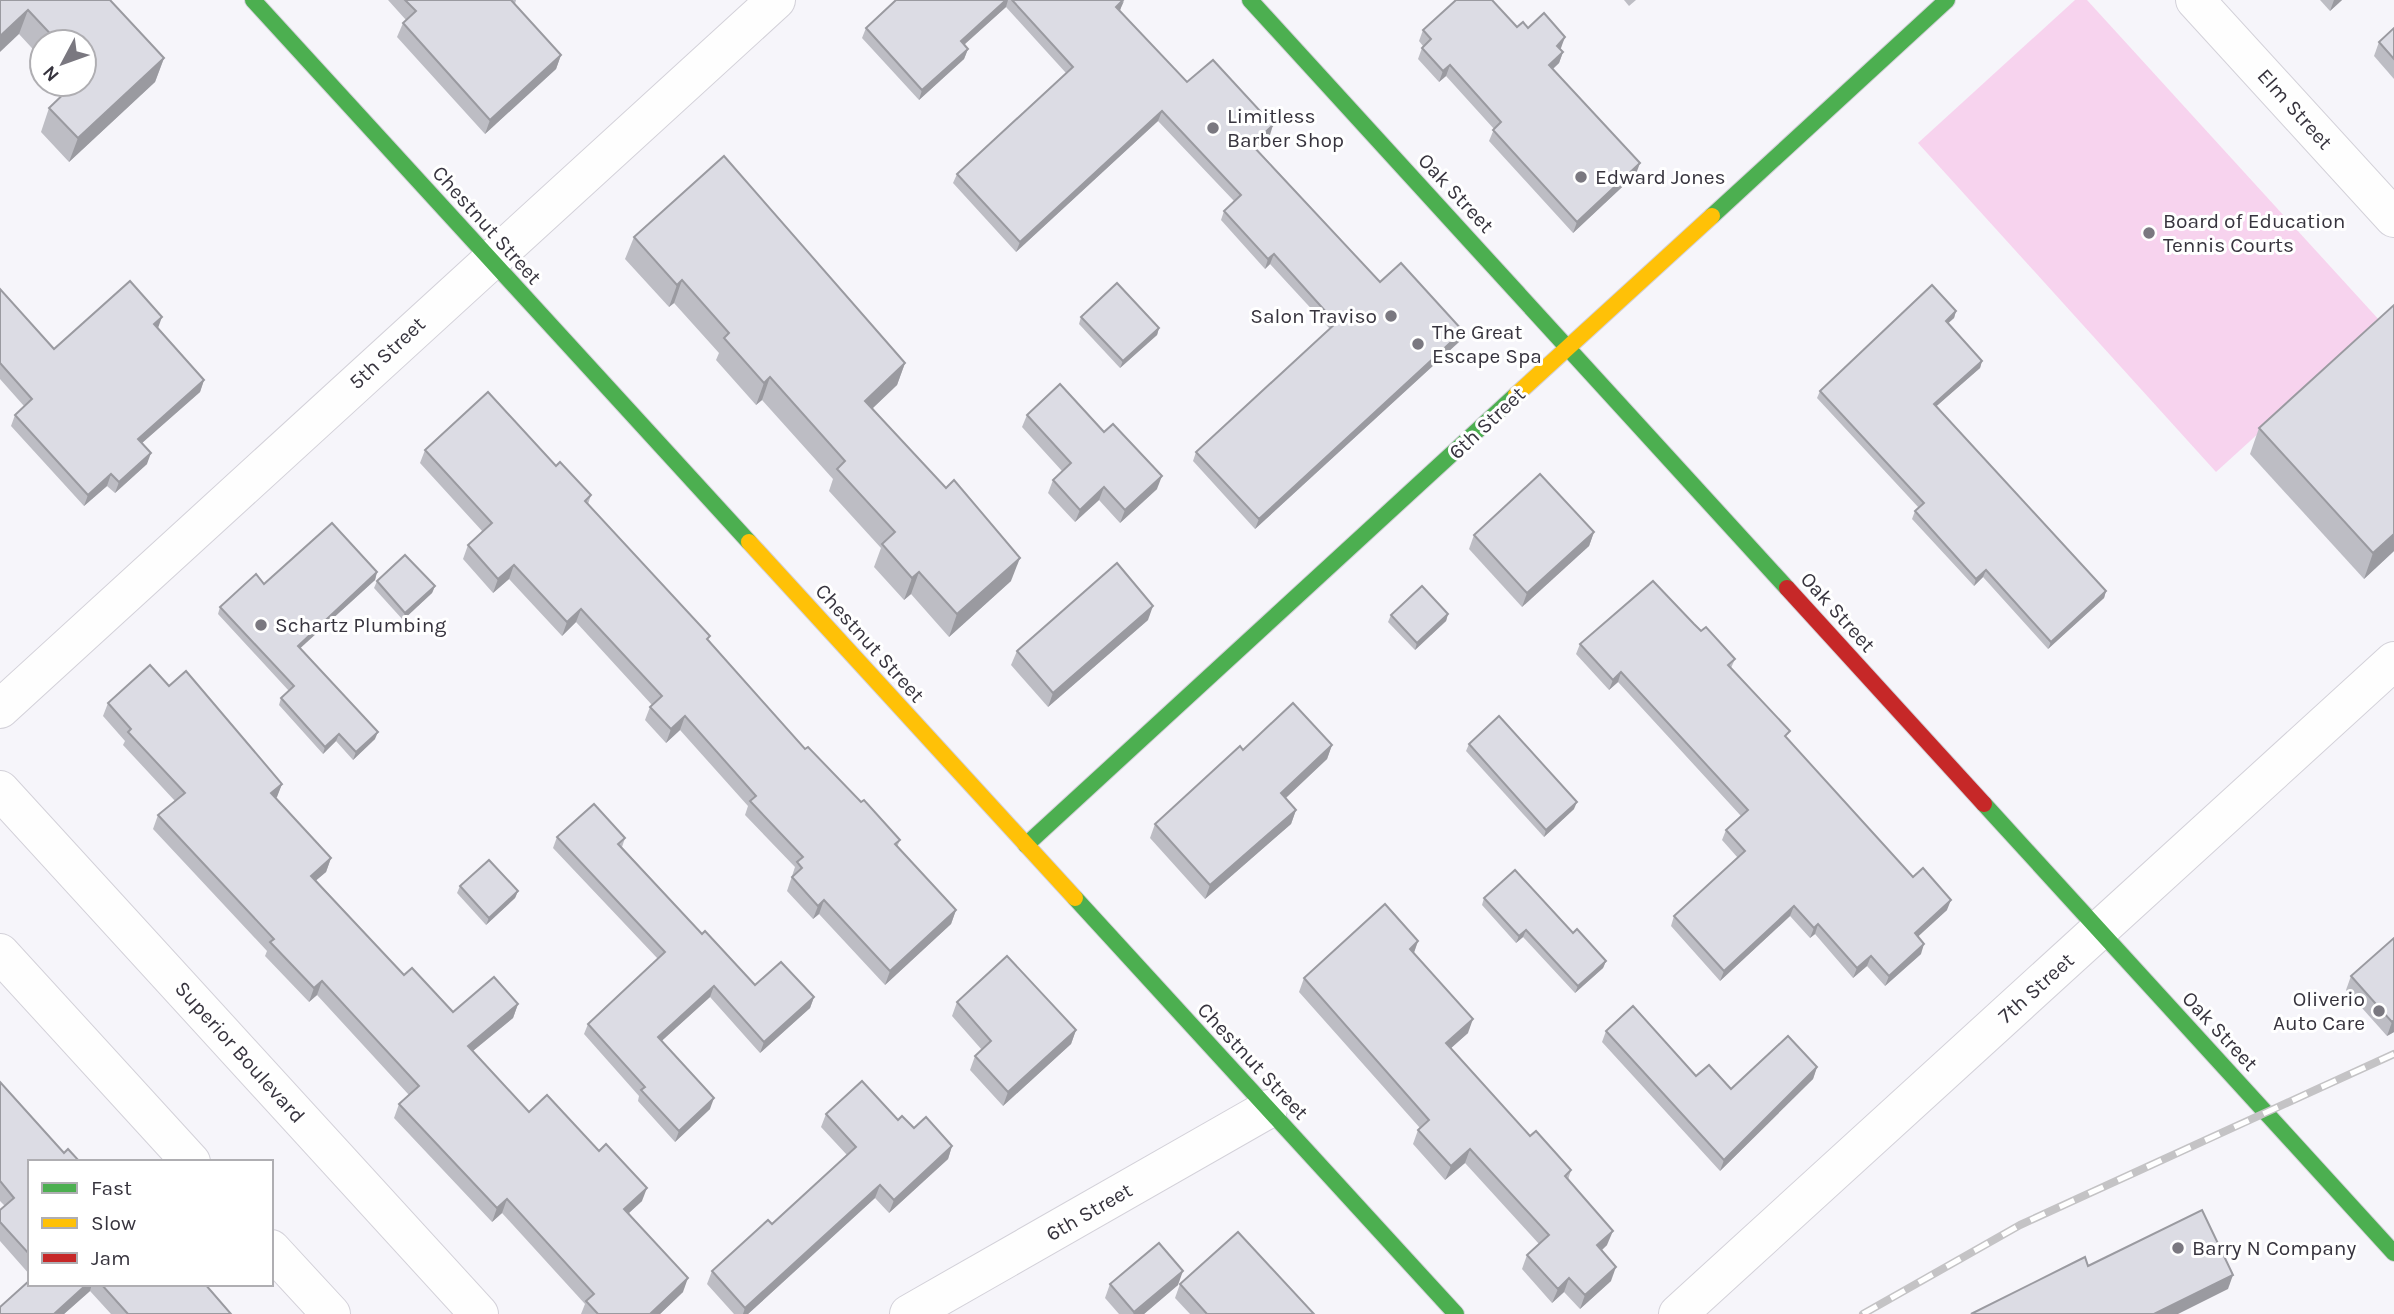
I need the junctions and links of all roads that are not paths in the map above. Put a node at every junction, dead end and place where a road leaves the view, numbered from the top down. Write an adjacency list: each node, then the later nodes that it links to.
1 (253, 0): 7 (street, Chestnut Street)
2 (776, 0): 7 (street, 5th Street)
3 (1250, 0): 8 (street, Oak Street)
4 (1947, 0): 8 (street, 6th Street)
5 (2195, 0): 6 (street, Elm Street)
6 (2394, 218)
7 (491, 260): 10 (street, 5th Street); 12 (street, Chestnut Street)
8 (1569, 347): 12 (street, 6th Street); 13 (street, Oak Street)
9 (2394, 661): 13 (street, 7th Street)
10 (0, 709)
11 (0, 790): 20 (street, Superior Boulevard)
12 (1026, 845): 15 (street, Chestnut Street)
13 (2100, 931): 18 (street, Oak Street); 23 (street, 7th Street)
14 (0, 953): 16 (street)
15 (1268, 1109): 21 (street, 6th Street); 22 (street, Chestnut Street)
16 (189, 1160)
17 (273, 1251): 19 (street)
18 (2394, 1253)
19 (331, 1314)
20 (479, 1314)
21 (909, 1314)
22 (1456, 1314)
23 (1678, 1314)

